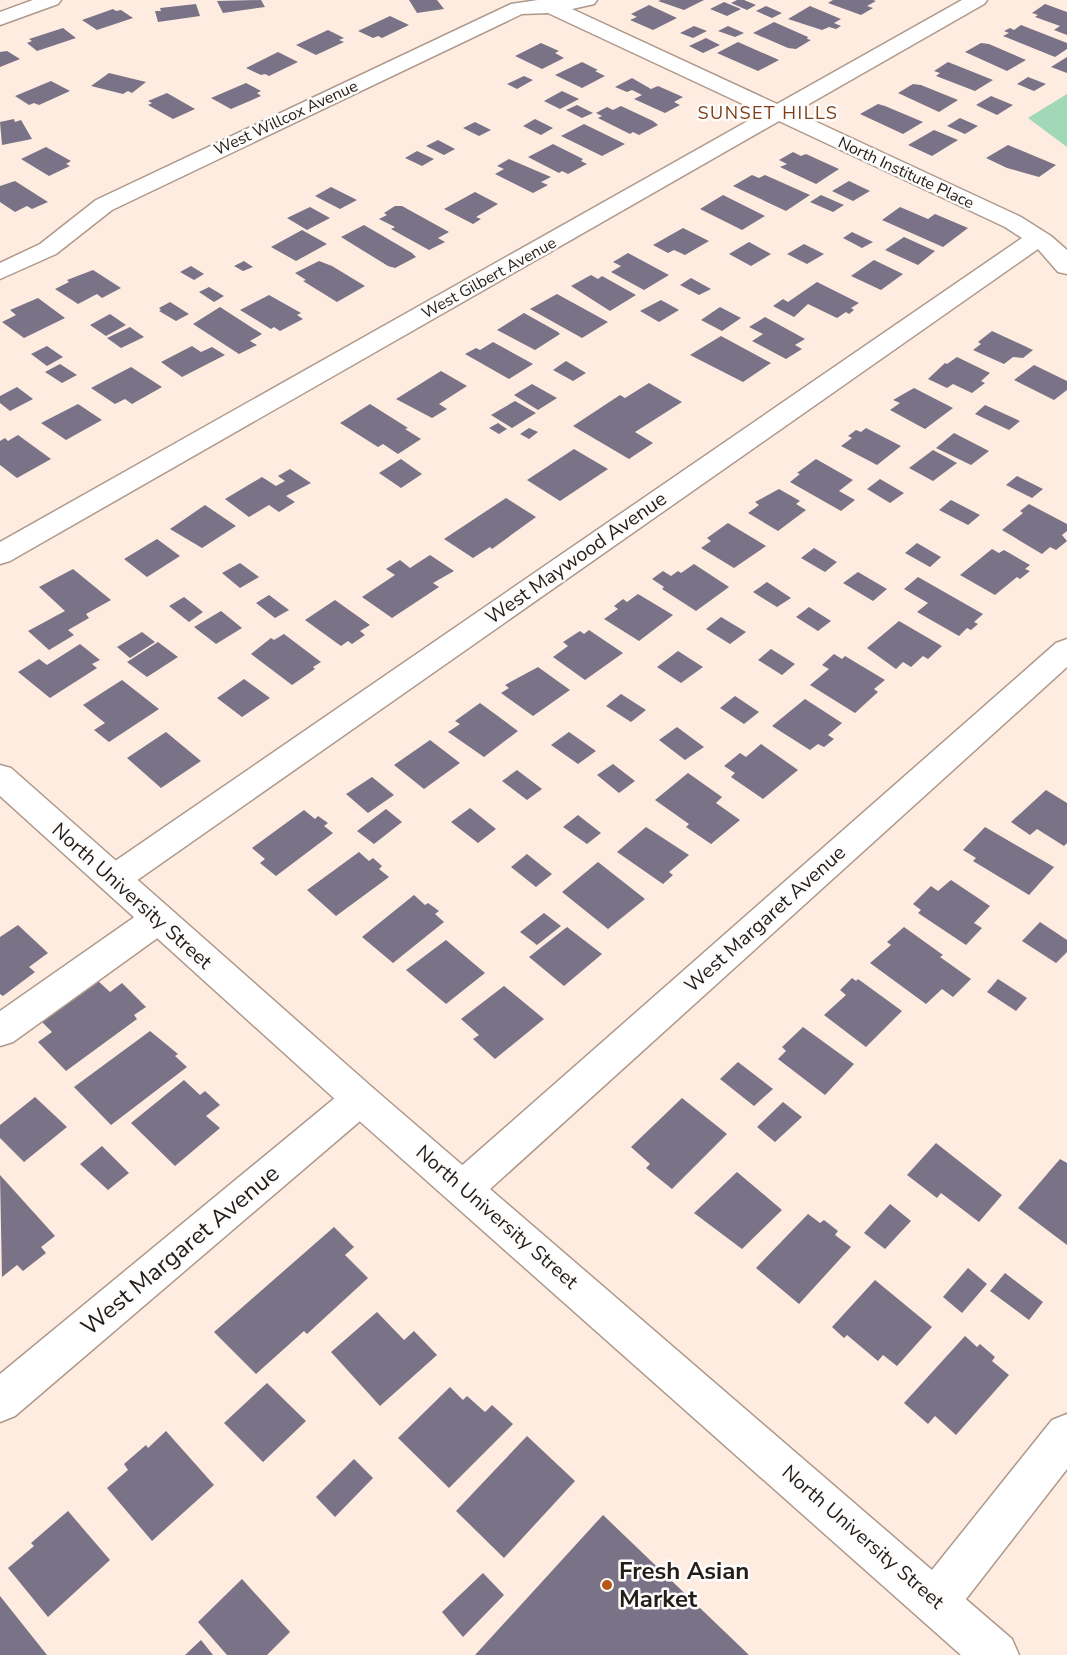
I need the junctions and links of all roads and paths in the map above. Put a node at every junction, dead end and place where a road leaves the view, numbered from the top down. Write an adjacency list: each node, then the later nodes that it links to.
1 (51, 0): 5 (street)
2 (587, 0): 4 (street, West Willcox Avenue)
3 (977, 0): 6 (street, West Gilbert Avenue)
4 (544, 3): 6 (street, North Institute Place); 9 (street, West Willcox Avenue)
5 (0, 19)
6 (780, 114): 7 (street, North Institute Place); 10 (street, West Gilbert Avenue)
7 (1038, 238): 8 (street, North Institute Place); 13 (street, West Maywood Avenue)
8 (1067, 267)
9 (0, 272)
10 (0, 554)
11 (1067, 651): 17 (street, West Margaret Avenue)
12 (0, 777): 13 (street, North University Street)
13 (114, 879): 14 (street, North University Street)
14 (158, 919): 15 (street); 16 (street, North University Street)
15 (0, 1031)
16 (360, 1099): 17 (street, North University Street); 18 (street, West Margaret Avenue)
17 (464, 1188): 20 (street, North University Street)
18 (0, 1401)
19 (1067, 1435): 20 (street)
20 (936, 1601): 21 (street, North University Street)
21 (996, 1655)

